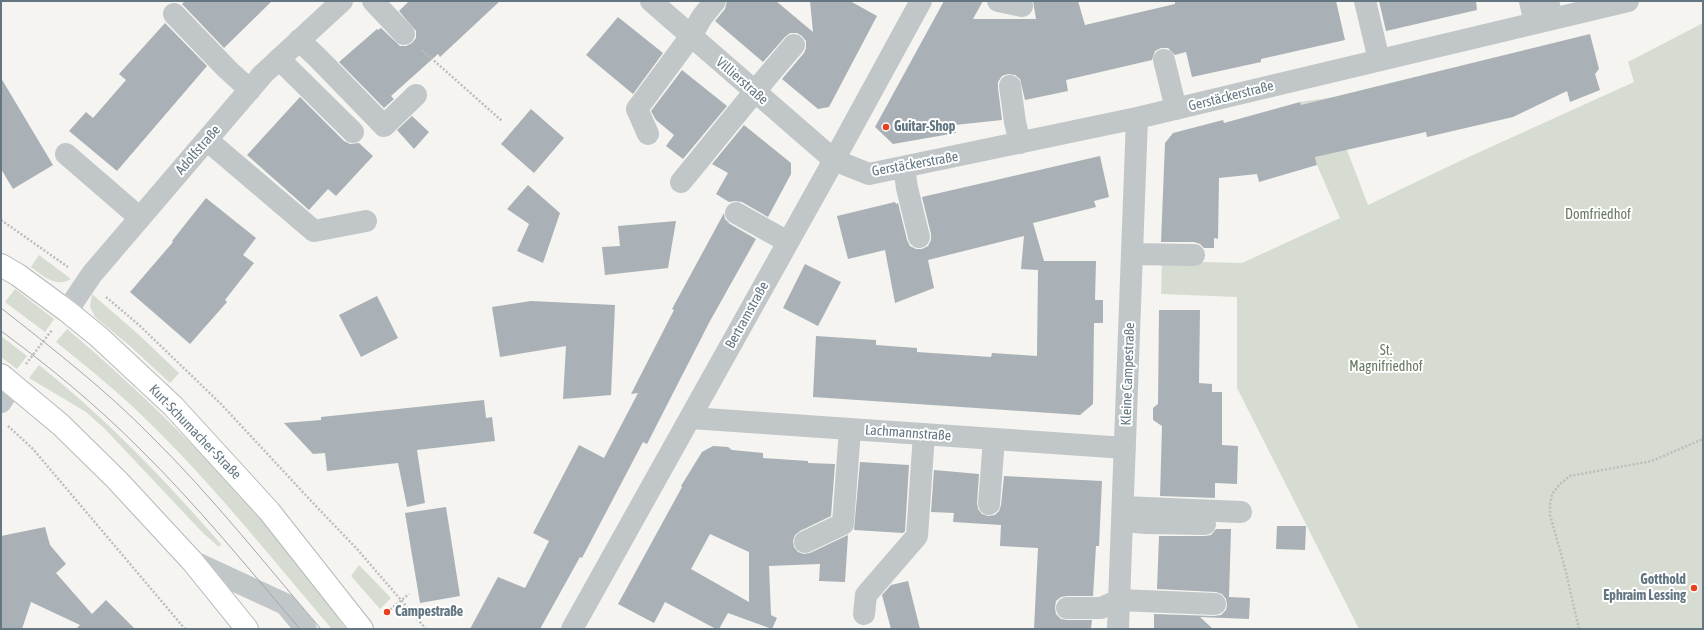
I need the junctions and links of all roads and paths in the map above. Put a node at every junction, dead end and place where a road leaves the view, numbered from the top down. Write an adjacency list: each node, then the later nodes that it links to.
1 (342, 1): 15 (street, Adolfstraße)
2 (373, 1): 13 (street)
3 (651, 1): 14 (street, Villierstraße)
4 (715, 1): 14 (street)
5 (921, 1): 32 (street, Bertramstraße)
6 (998, 1): 10 (street)
7 (1365, 1): 19 (street)
8 (1530, 1): 12 (street)
9 (1628, 1): 12 (street, Gerstäckerstraße)
10 (1022, 6)
11 (174, 14): 21 (street)
12 (1545, 15): 19 (street, Gerstäckerstraße)
13 (404, 34): 26 (path)
14 (691, 36): 22 (street, Villierstraße); 28 (street)
15 (299, 40): 17 (street, Adolfstraße); 23 (street)
16 (794, 45): 22 (street)
17 (279, 59): 21 (street, Adolfstraße); 27 (street)
18 (1164, 60): 24 (street)
19 (1379, 60): 24 (street, Gerstäckerstraße)
20 (1010, 86): 30 (street)
21 (250, 90): 29 (street, Adolfstraße)
22 (754, 91): 32 (street, Villierstraße); 34 (street)
23 (416, 95)
24 (1176, 110): 25 (street, Gerstäckerstraße)
25 (1137, 118): 30 (street, Gerstäckerstraße); 41 (street, Kleine Campestraße)
26 (502, 121)
27 (353, 132)
28 (648, 134)
29 (207, 140): 36 (street, Adolfstraße); 38 (street)
30 (1020, 143): 33 (street, Gerstäckerstraße)
31 (66, 154): 36 (street)
32 (834, 160): 33 (street, Gerstäckerstraße); 40 (street, Bertramstraße)
33 (904, 167): 39 (street)
34 (681, 182)
35 (736, 213): 40 (street)
36 (140, 218): 46 (street, Adolfstraße)
37 (1, 220): 44 (path)
38 (366, 221)
39 (919, 237)
40 (788, 242): 51 (street, Bertramstraße)
41 (1132, 254): 42 (street); 57 (street, Kleine Campestraße)
42 (1194, 255)
43 (1, 265): 46 (main road, Kurt-Schumacher-Straße)
44 (70, 268)
45 (101, 292): 64 (path)
46 (67, 310): 73 (main road, Kurt-Schumacher-Straße)
47 (49, 335): 48 (path)
48 (27, 363)
49 (7, 379): 50 (street); 62 (main road)
50 (1, 402)
51 (691, 418): 53 (street, Lachmannstraße); 75 (street, Bertramstraße)
52 (11, 429): 70 (path)
53 (850, 429): 54 (street, Lachmannstraße); 61 (street)
54 (924, 434): 55 (street, Lachmannstraße); 69 (street)
55 (994, 439): 57 (street, Lachmannstraße); 58 (street)
56 (1703, 439): 77 (path)
57 (1126, 448): 59 (street, Kleine Campestraße)
58 (989, 504)
59 (1123, 514): 60 (street); 65 (street, Kleine Campestraße)
60 (1241, 518)
61 (805, 542)
62 (192, 561): 71 (main road); 72 (street)
63 (409, 594): 64 (path)
64 (402, 600): 68 (path); 74 (path)
65 (1119, 600): 66 (street); 67 (street); 76 (street, Kleine Campestraße)
66 (1215, 604)
67 (1066, 608)
68 (387, 612)
69 (864, 614)
70 (185, 629)
71 (247, 629)
72 (306, 629)
73 (362, 629)
74 (426, 629)
75 (572, 629)
76 (1118, 629)
77 (1579, 629)

